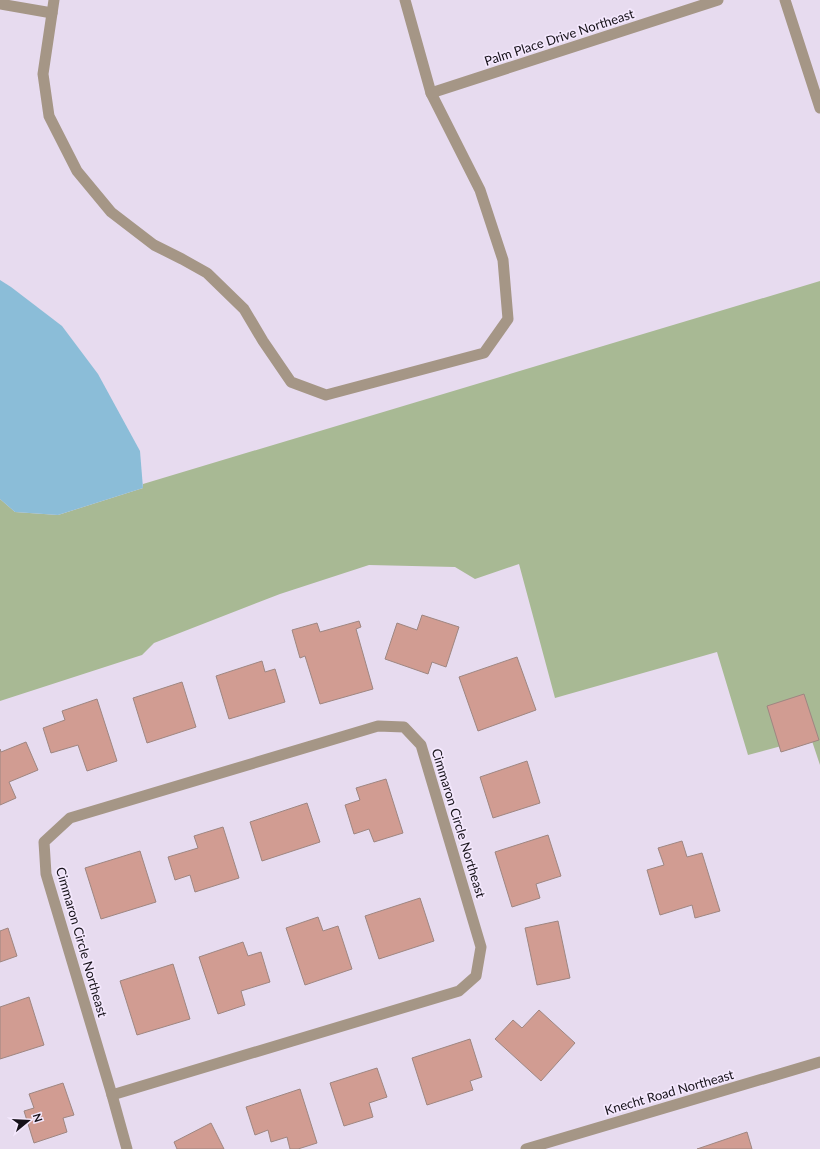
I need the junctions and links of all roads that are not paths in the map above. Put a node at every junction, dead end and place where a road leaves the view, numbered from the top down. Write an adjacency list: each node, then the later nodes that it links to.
1 (54, 0): 6 (street)
2 (405, 0): 7 (street)
3 (718, 0): 7 (street, Palm Place Drive Northeast)
4 (785, 0): 8 (street)
5 (0, 4): 6 (street)
6 (52, 13): 7 (street)
7 (431, 93)
8 (820, 108)
9 (820, 1062): 12 (street, Knecht Road Northeast)
10 (112, 1095): 10 (street, Cimmaron Circle Northeast); 11 (street, Cimmaron Circle Northeast)
11 (127, 1149)
12 (526, 1149)

